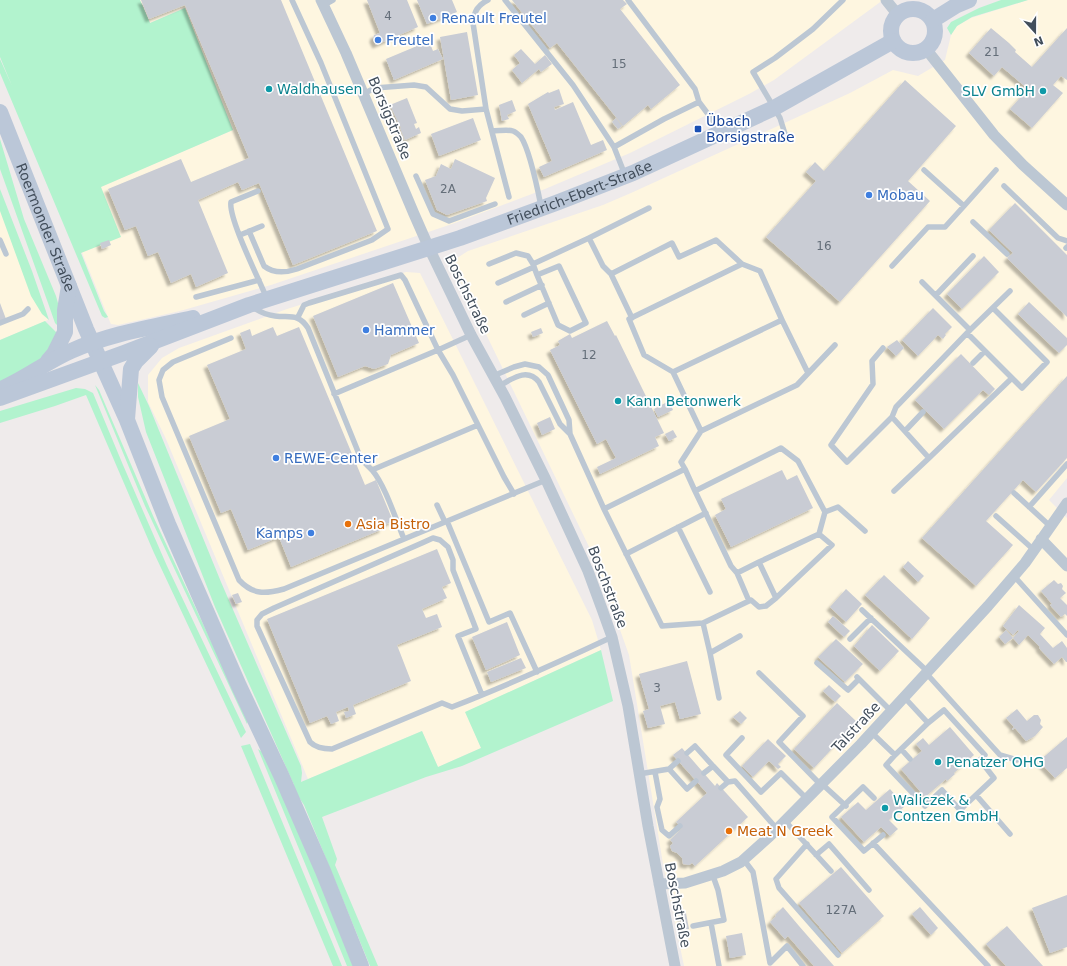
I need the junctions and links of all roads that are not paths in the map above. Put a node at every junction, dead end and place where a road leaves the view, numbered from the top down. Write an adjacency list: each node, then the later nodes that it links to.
1 (292, 0): 36 (lane)
2 (488, 0): 16 (lane)
3 (505, 0): 21 (lane)
4 (628, 0): 14 (lane)
5 (843, 0): 15 (lane)
6 (886, 0): 9 (street)
7 (969, 0): 10 (main road)
8 (326, 2): 13 (street, Borsigstraße)
9 (898, 15): 10 (main road); 11 (main road)
10 (933, 20): 12 (main road)
11 (893, 41): 12 (main road); 15 (main road, Friedrich-Ebert-Straße)
12 (926, 50): 30 (street)
13 (363, 94): 16 (lane); 41 (street, Borsigstraße)
14 (699, 102): 19 (lane); 21 (lane)
15 (774, 108): 19 (main road, Friedrich-Ebert-Straße); 20 (lane)
16 (486, 109): 18 (lane)
17 (0, 112): 54 (main road, Roermonder Straße)
18 (492, 131): 28 (lane); 33 (lane)
19 (720, 133): 25 (main road, Friedrich-Ebert-Straße)
20 (786, 137)
21 (614, 147): 25 (lane)
22 (924, 170): 31 (lane)
23 (996, 170): 31 (lane)
24 (416, 176): 29 (lane)
25 (625, 176): 33 (main road, Friedrich-Ebert-Straße)
26 (1004, 186): 40 (lane)
27 (258, 191): 37 (lane)
28 (509, 197)
29 (495, 204)
30 (1067, 205)
31 (964, 206): 48 (lane)
32 (649, 208): 38 (lane)
33 (541, 209): 41 (main road, Friedrich-Ebert-Straße)
34 (973, 222): 43 (lane)
35 (262, 226): 36 (lane)
36 (249, 232): 37 (lane)
37 (240, 235): 51 (lane)
38 (589, 238): 47 (lane); 49 (lane)
39 (0, 240): 42 (lane)
40 (1067, 241)
41 (429, 248): 59 (main road, Friedrich-Ebert-Straße); 71 (street, Boschstraße)
42 (6, 254)
43 (1007, 254)
44 (973, 256): 57 (lane)
45 (489, 264): 47 (lane)
46 (742, 264): 49 (lane); 67 (lane); 68 (lane)
47 (533, 266): 50 (lane); 53 (lane)
48 (892, 266)
49 (611, 274): 67 (lane)
50 (537, 275): 55 (lane); 61 (lane)
51 (259, 280): 58 (lane); 59 (lane)
52 (922, 282): 57 (lane)
53 (498, 283)
54 (69, 286): 74 (main road, Roermonder Straße); 81 (main road)
55 (542, 286): 60 (lane); 61 (lane)
56 (1010, 291): 63 (lane)
57 (936, 295): 70 (lane)
58 (196, 297)
59 (267, 299): 62 (main road, Friedrich-Ebert-Straße)
60 (506, 302)
61 (549, 303): 65 (lane)
62 (249, 305): 66 (lane); 73 (main road, Friedrich-Ebert-Straße); 74 (main road, Friedrich-Ebert-Straße)
63 (993, 308): 70 (lane); 85 (lane)
64 (28, 309): 69 (lane)
65 (524, 315)
66 (298, 317): 77 (lane); 88 (lane)
67 (632, 318): 82 (lane)
68 (782, 320): 82 (lane); 83 (lane)
69 (0, 323)
70 (969, 332): 78 (lane); 91 (lane)
71 (471, 335): 77 (lane); 84 (street, Boschstraße)
72 (231, 338): 118 (lane)
73 (156, 341): 79 (main road, Friedrich-Ebert-Straße); 92 (main road)
74 (92, 343): 79 (main road, Roermonder Straße); 81 (main road, Friedrich-Ebert-Straße)
75 (836, 345): 83 (lane)
76 (883, 348): 91 (lane)
77 (438, 350): 88 (lane); 93 (lane)
78 (985, 350): 80 (lane); 85 (lane)
79 (100, 362): 89 (main road, Friedrich-Ebert-Straße); 92 (main road, Roermonder Straße)
80 (973, 363)
81 (45, 364): 87 (main road, Friedrich-Ebert-Straße)
82 (673, 372): 94 (lane)
83 (808, 374): 94 (lane)
84 (493, 376): 86 (street, Boschstraße); 96 (lane)
85 (1012, 378): 97 (lane)
86 (499, 386): 96 (lane); 101 (street, Boschstraße)
87 (0, 390)
88 (334, 394): 100 (lane)
89 (0, 398)
90 (923, 412): 95 (lane)
91 (892, 417): 95 (lane)
92 (127, 420): 184 (main road, Roermonder Straße)
93 (478, 425): 100 (lane); 105 (lane)
94 (700, 431): 99 (lane)
95 (905, 431): 97 (lane)
96 (570, 434): 109 (lane)
97 (929, 458): 103 (lane)
98 (1067, 464): 108 (lane)
99 (684, 469): 102 (lane); 109 (lane)
100 (372, 470): 118 (lane)
101 (546, 480): 105 (lane); 134 (street, Boschstraße)
102 (695, 490): 110 (lane); 111 (lane)
103 (894, 491)
104 (1014, 493): 108 (lane)
105 (514, 494): 113 (lane)
106 (1067, 503): 114 (street, Talstraße)
107 (437, 504): 113 (lane)
108 (1029, 507): 114 (lane)
109 (604, 509): 121 (lane)
110 (825, 512): 116 (lane); 117 (lane)
111 (706, 513): 115 (lane); 124 (lane)
112 (996, 516): 120 (lane)
113 (446, 522): 118 (lane); 138 (lane)
114 (1050, 526): 119 (street, Talstraße)
115 (678, 527): 121 (lane); 126 (lane)
116 (864, 531)
117 (819, 534): 122 (lane); 127 (lane)
118 (404, 539)
119 (1042, 539): 120 (street, Talstraße); 123 (street)
120 (1034, 550): 125 (street, Talstraße)
121 (626, 554): 131 (lane)
122 (759, 562): 124 (lane); 127 (lane)
123 (1067, 566)
124 (737, 573): 128 (lane)
125 (1014, 576): 132 (lane); 139 (street, Talstraße)
126 (710, 592)
127 (776, 598): 128 (lane)
128 (749, 601): 131 (lane)
129 (862, 610): 130 (lane)
130 (870, 618): 135 (lane); 139 (lane)
131 (703, 623): 136 (lane)
132 (1067, 635)
133 (740, 636): 136 (lane)
134 (612, 637): 138 (lane); 157 (street, Boschstraße)
135 (850, 639)
136 (710, 653): 143 (lane)
137 (817, 663): 144 (lane)
138 (537, 672): 141 (lane)
139 (926, 672): 142 (street, Talstraße); 152 (lane)
140 (759, 673): 161 (lane)
141 (482, 695): 141 (lane)
142 (904, 697): 144 (street, Talstraße); 145 (lane)
143 (719, 698)
144 (891, 710): 146 (street, Talstraße)
145 (928, 724): 148 (lane); 163 (lane)
146 (871, 732): 150 (lane); 161 (street, Talstraße)
147 (742, 738): 165 (lane)
148 (901, 749): 150 (lane); 151 (lane)
149 (687, 753): 154 (lane)
150 (895, 755): 163 (lane)
151 (910, 759)
152 (1017, 760)
153 (678, 761): 155 (lane)
154 (713, 766): 158 (lane); 160 (lane)
155 (669, 769): 156 (lane); 159 (lane)
156 (655, 772): 157 (lane); 168 (lane)
157 (639, 774): 178 (street, Boschstraße)
158 (704, 774)
159 (696, 781)
160 (728, 782): 162 (lane); 169 (lane)
161 (822, 784): 165 (street, Talstraße); 166 (lane)
162 (721, 788)
163 (976, 795): 170 (lane)
164 (874, 798): 166 (lane)
165 (807, 799): 167 (street, Talstraße)
166 (845, 805): 172 (lane)
167 (786, 822): 169 (street, Talstraße); 173 (lane)
168 (680, 826)
169 (777, 830): 175 (street, Talstraße)
170 (1010, 834)
171 (883, 835): 172 (lane)
172 (873, 843): 188 (lane)
173 (807, 844): 174 (lane); 182 (lane)
174 (816, 855): 176 (lane); 179 (lane)
175 (744, 860): 177 (street, Talstraße); 183 (lane)
176 (831, 871)
177 (713, 876): 178 (street, Talstraße); 180 (lane)
178 (659, 884): 185 (street, Boschstraße)
179 (869, 890)
180 (712, 923): 181 (lane); 186 (lane)
181 (693, 926)
182 (838, 955)
183 (770, 965): 187 (lane)
184 (362, 966)
185 (675, 966)
186 (719, 966)
187 (803, 966)
188 (988, 966)

